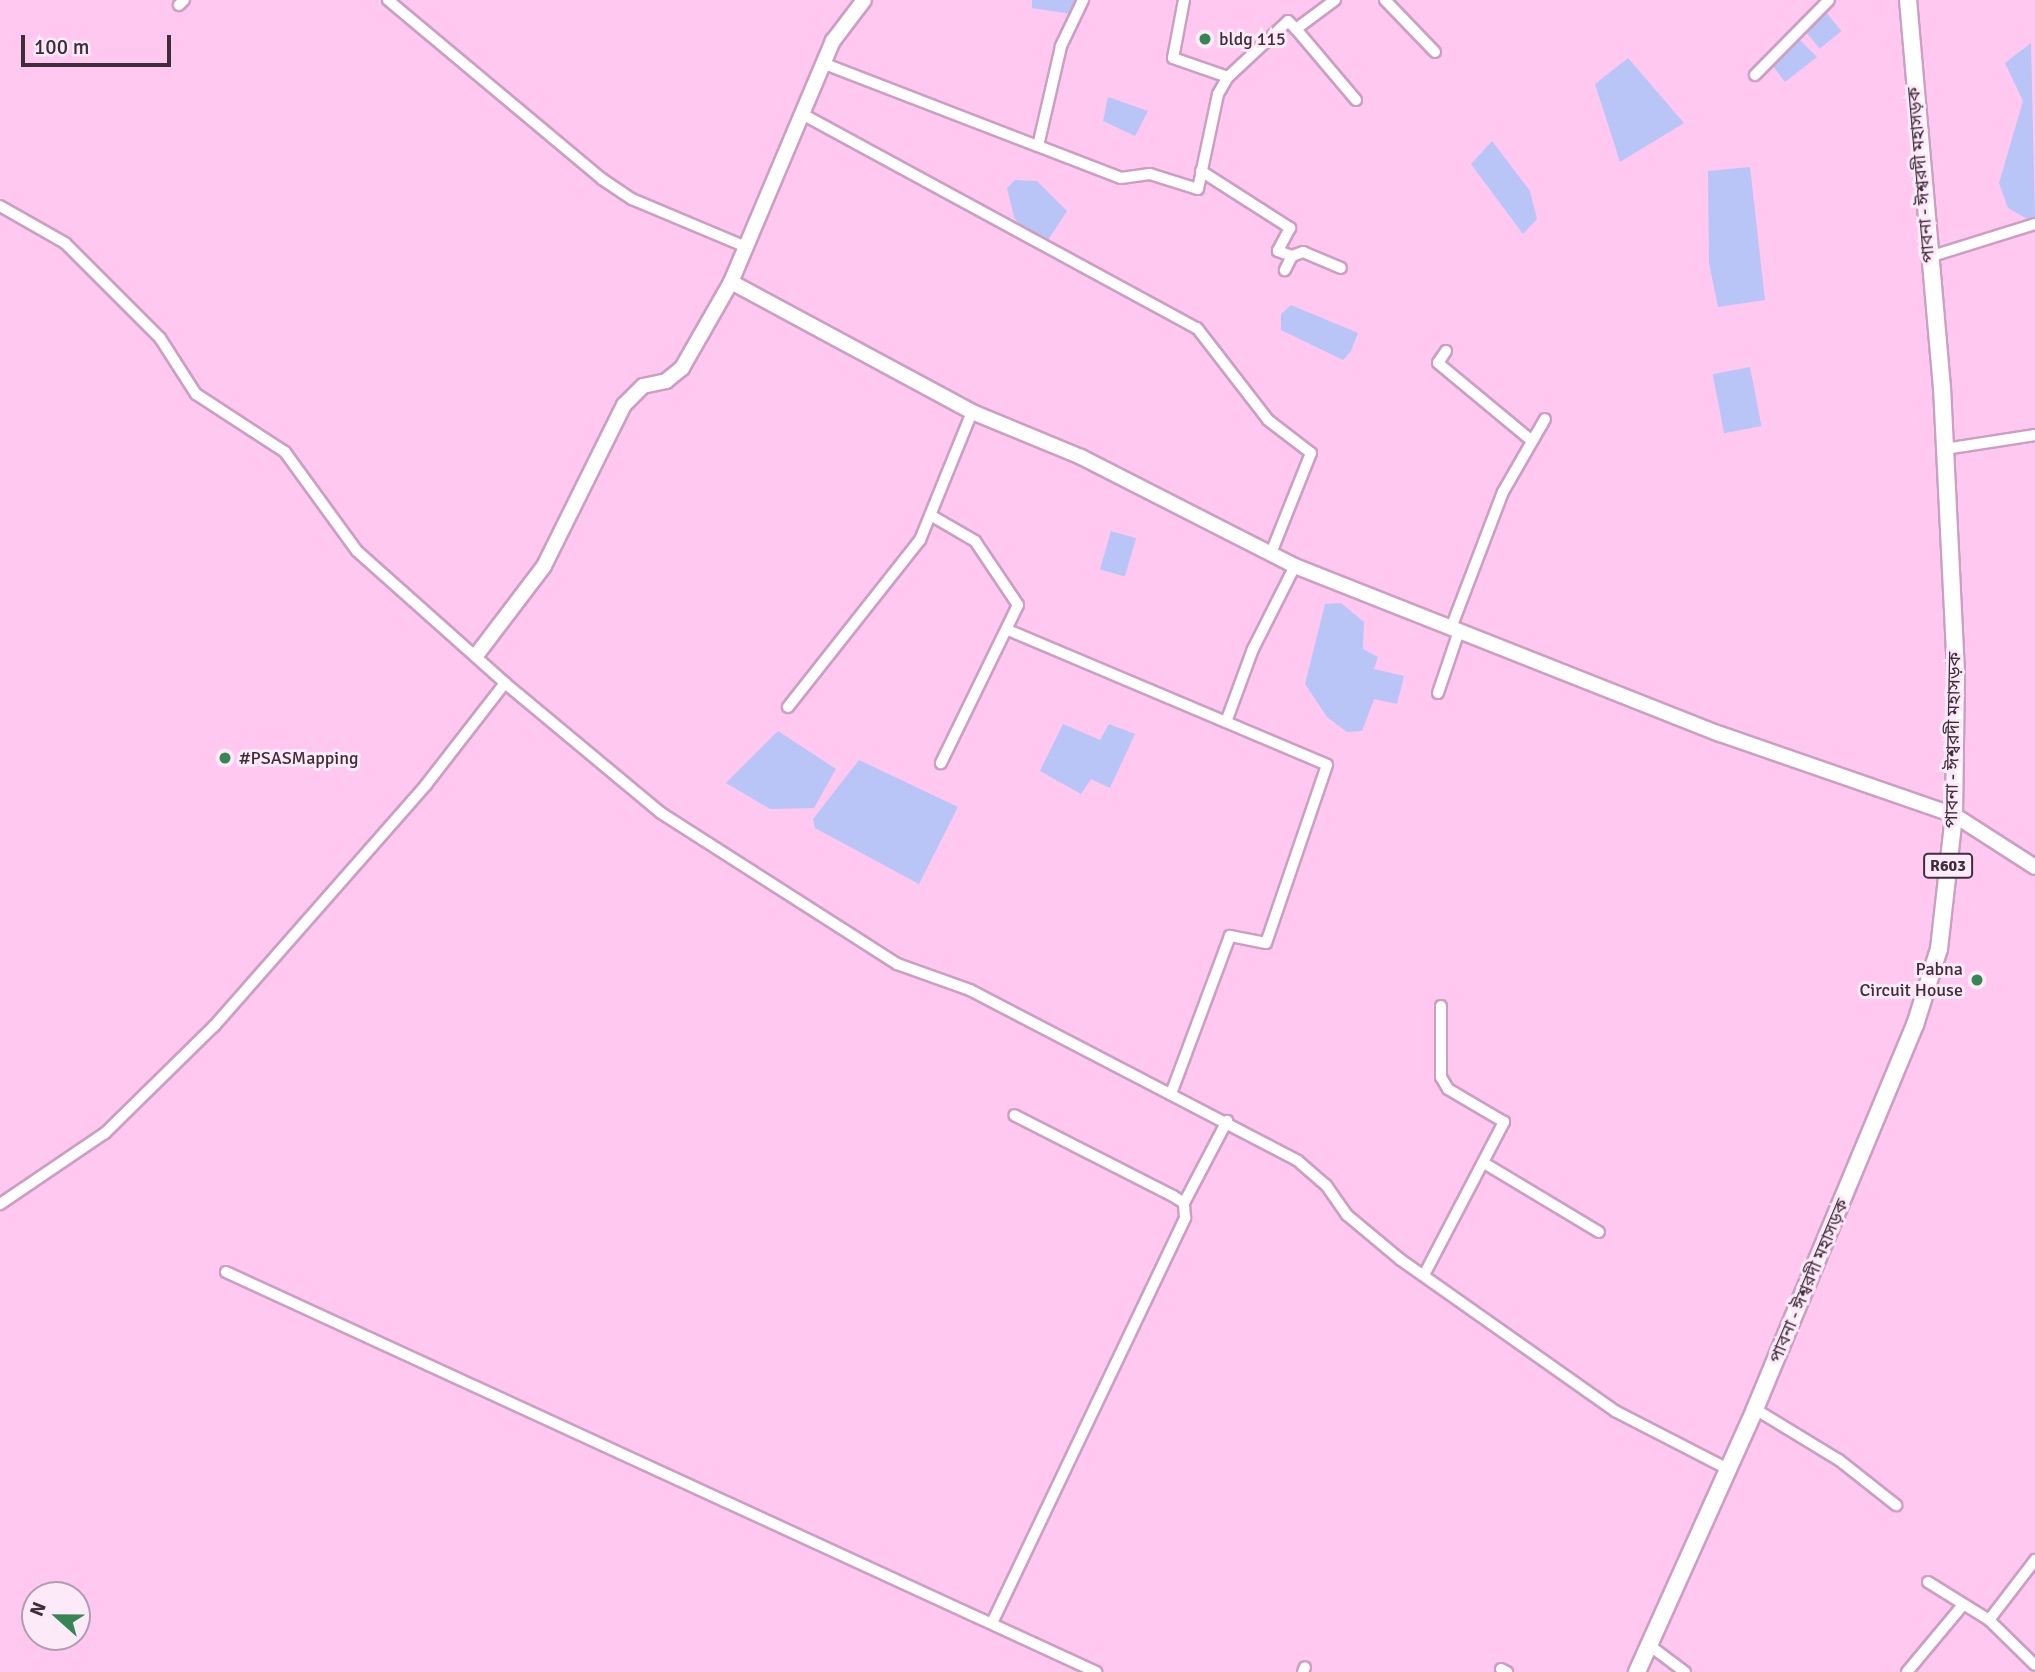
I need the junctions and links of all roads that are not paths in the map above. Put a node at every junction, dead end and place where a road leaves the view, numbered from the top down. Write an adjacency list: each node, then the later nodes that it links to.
1 (388, 0): 20 (street)
2 (864, 0): 11 (street)
3 (1083, 0): 16 (street)
4 (1184, 0): 13 (street)
5 (1335, 0): 9 (street)
6 (1385, 0): 10 (street)
7 (1829, 0): 12 (street)
8 (1908, 0): 22 (main road, পাবনা - ঈশ্বরদী মহাসড়ক / R603)
9 (1296, 29): 13 (street); 14 (street)
10 (1435, 52)
11 (825, 64): 15 (street); 16 (street)
12 (1755, 75)
13 (1228, 77): 17 (street)
14 (1356, 100)
15 (804, 116): 20 (street); 33 (street)
16 (1038, 146): 17 (street)
17 (1201, 171): 21 (street)
18 (0, 206): 37 (street)
19 (2035, 224): 22 (street)
20 (746, 247): 25 (street)
21 (1292, 256): 23 (street); 24 (street)
22 (1927, 257): 31 (main road, পাবনা - ঈশ্বরদী মহাসড়ক / R603)
23 (1340, 268)
24 (1285, 270)
25 (731, 282): 27 (street); 37 (street)
26 (1446, 351): 30 (street)
27 (972, 412): 32 (street); 33 (street)
28 (1545, 419): 30 (street)
29 (2035, 435): 31 (street)
30 (1532, 441): 36 (street)
31 (1945, 449): 43 (main road, পাবনা - ঈশ্বরদী মহাসড়ক / R603)
32 (932, 516): 35 (street); 40 (street)
33 (1271, 553): 34 (street)
34 (1295, 566): 36 (street); 41 (street)
35 (1008, 630): 41 (street); 42 (street)
36 (1455, 630): 39 (street); 43 (street)
37 (478, 653): 38 (street)
38 (505, 683): 46 (street); 51 (street)
39 (1438, 693)
40 (788, 707)
41 (1226, 722): 46 (street)
42 (941, 763)
43 (1954, 815): 44 (street); 55 (main road, পাবনা - ঈশ্বরদী মহাসড়ক / R603)
44 (2035, 867)
45 (1441, 1006): 49 (street)
46 (1171, 1094): 48 (street)
47 (1014, 1115): 50 (street)
48 (1227, 1121): 50 (street); 54 (street)
49 (1484, 1163): 52 (street); 54 (street)
50 (1184, 1203): 62 (street)
51 (0, 1204)
52 (1599, 1232)
53 (226, 1272): 62 (street)
54 (1424, 1275): 56 (street)
55 (1755, 1409): 56 (main road, পাবনা - ঈশ্বরদী মহাসড়ক / R603); 57 (street)
56 (1730, 1470): 63 (main road, পাবনা - ঈশ্বরদী মহাসড়ক / R603)
57 (1896, 1505)
58 (2035, 1560): 61 (street)
59 (1928, 1583): 60 (street)
60 (1962, 1606): 61 (street); 68 (street)
61 (1989, 1620): 64 (street)
62 (992, 1623): 65 (street)
63 (1649, 1645): 66 (main road, পাবনা - ঈশ্বরদী মহাসড়ক / R603); 67 (street)
64 (2035, 1665)
65 (1096, 1672)
66 (1637, 1672)
67 (1685, 1672)
68 (1907, 1672)

